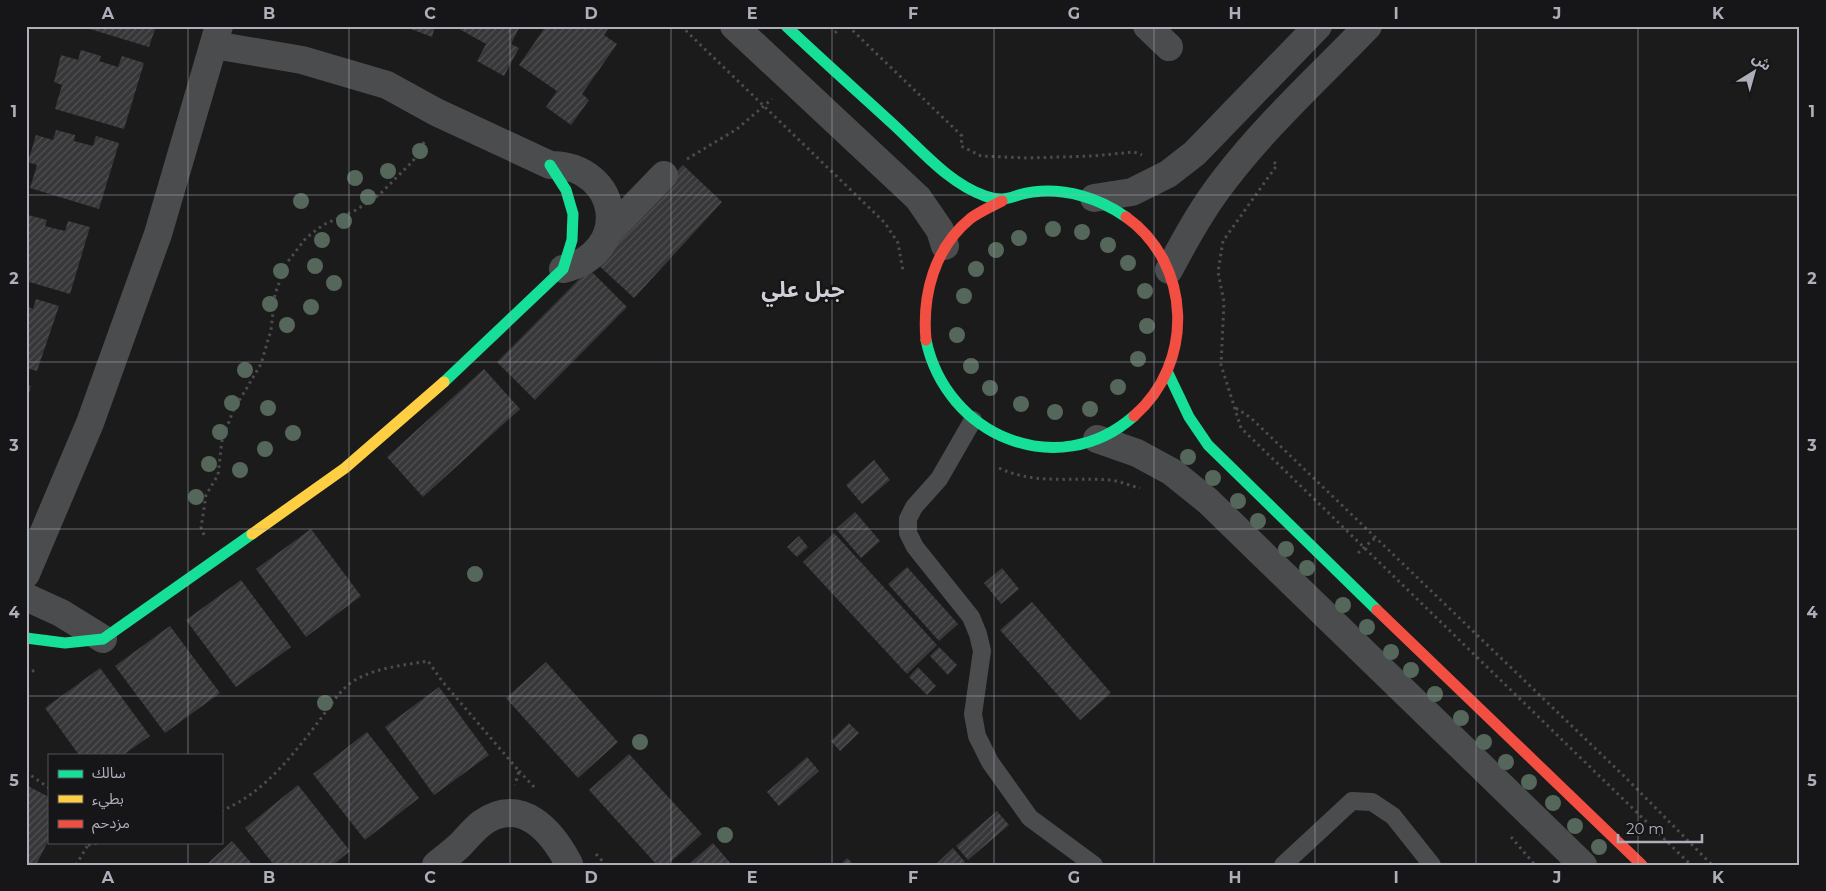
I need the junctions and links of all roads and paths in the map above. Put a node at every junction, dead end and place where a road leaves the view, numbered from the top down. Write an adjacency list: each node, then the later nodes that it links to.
1 (734, 26): 9 (street)
2 (786, 26): 16 (street)
3 (848, 26): 12 (path)
4 (1147, 26): 8 (street)
5 (1318, 26): 15 (street)
6 (1368, 26): 11 (street)
7 (217, 35): 10 (street); 26 (street)
8 (1169, 47)
9 (792, 79): 14 (path); 18 (street)
10 (436, 112): 13 (street); 25 (path)
11 (1254, 144): 20 (street); 22 (path)
12 (1148, 157)
13 (550, 165): 17 (street); 19 (street)
14 (664, 175): 17 (street)
15 (1094, 198): 16 (street); 20 (street)
16 (1002, 201): 18 (street)
17 (607, 234): 19 (street)
18 (945, 246): 23 (street)
19 (563, 268): 25 (street)
20 (1169, 270): 21 (street)
21 (1168, 372): 24 (street); 42 (street)
22 (1236, 408): 43 (path); 44 (path)
23 (973, 420): 24 (street); 38 (lane)
24 (1097, 439): 41 (street)
25 (212, 563): 29 (street)
26 (26, 574)
27 (26, 597): 29 (street)
28 (26, 638): 29 (street)
29 (103, 639)
30 (26, 772): 31 (path)
31 (48, 787)
32 (511, 790): 33 (path)
33 (222, 812)
34 (88, 844): 36 (path)
35 (569, 864): 37 (street)
36 (76, 865)
37 (436, 865)
38 (1094, 865)
39 (1283, 865): 40 (lane)
40 (1432, 865)
41 (1583, 865)
42 (1642, 865)
43 (1691, 865)
44 (1712, 865)

